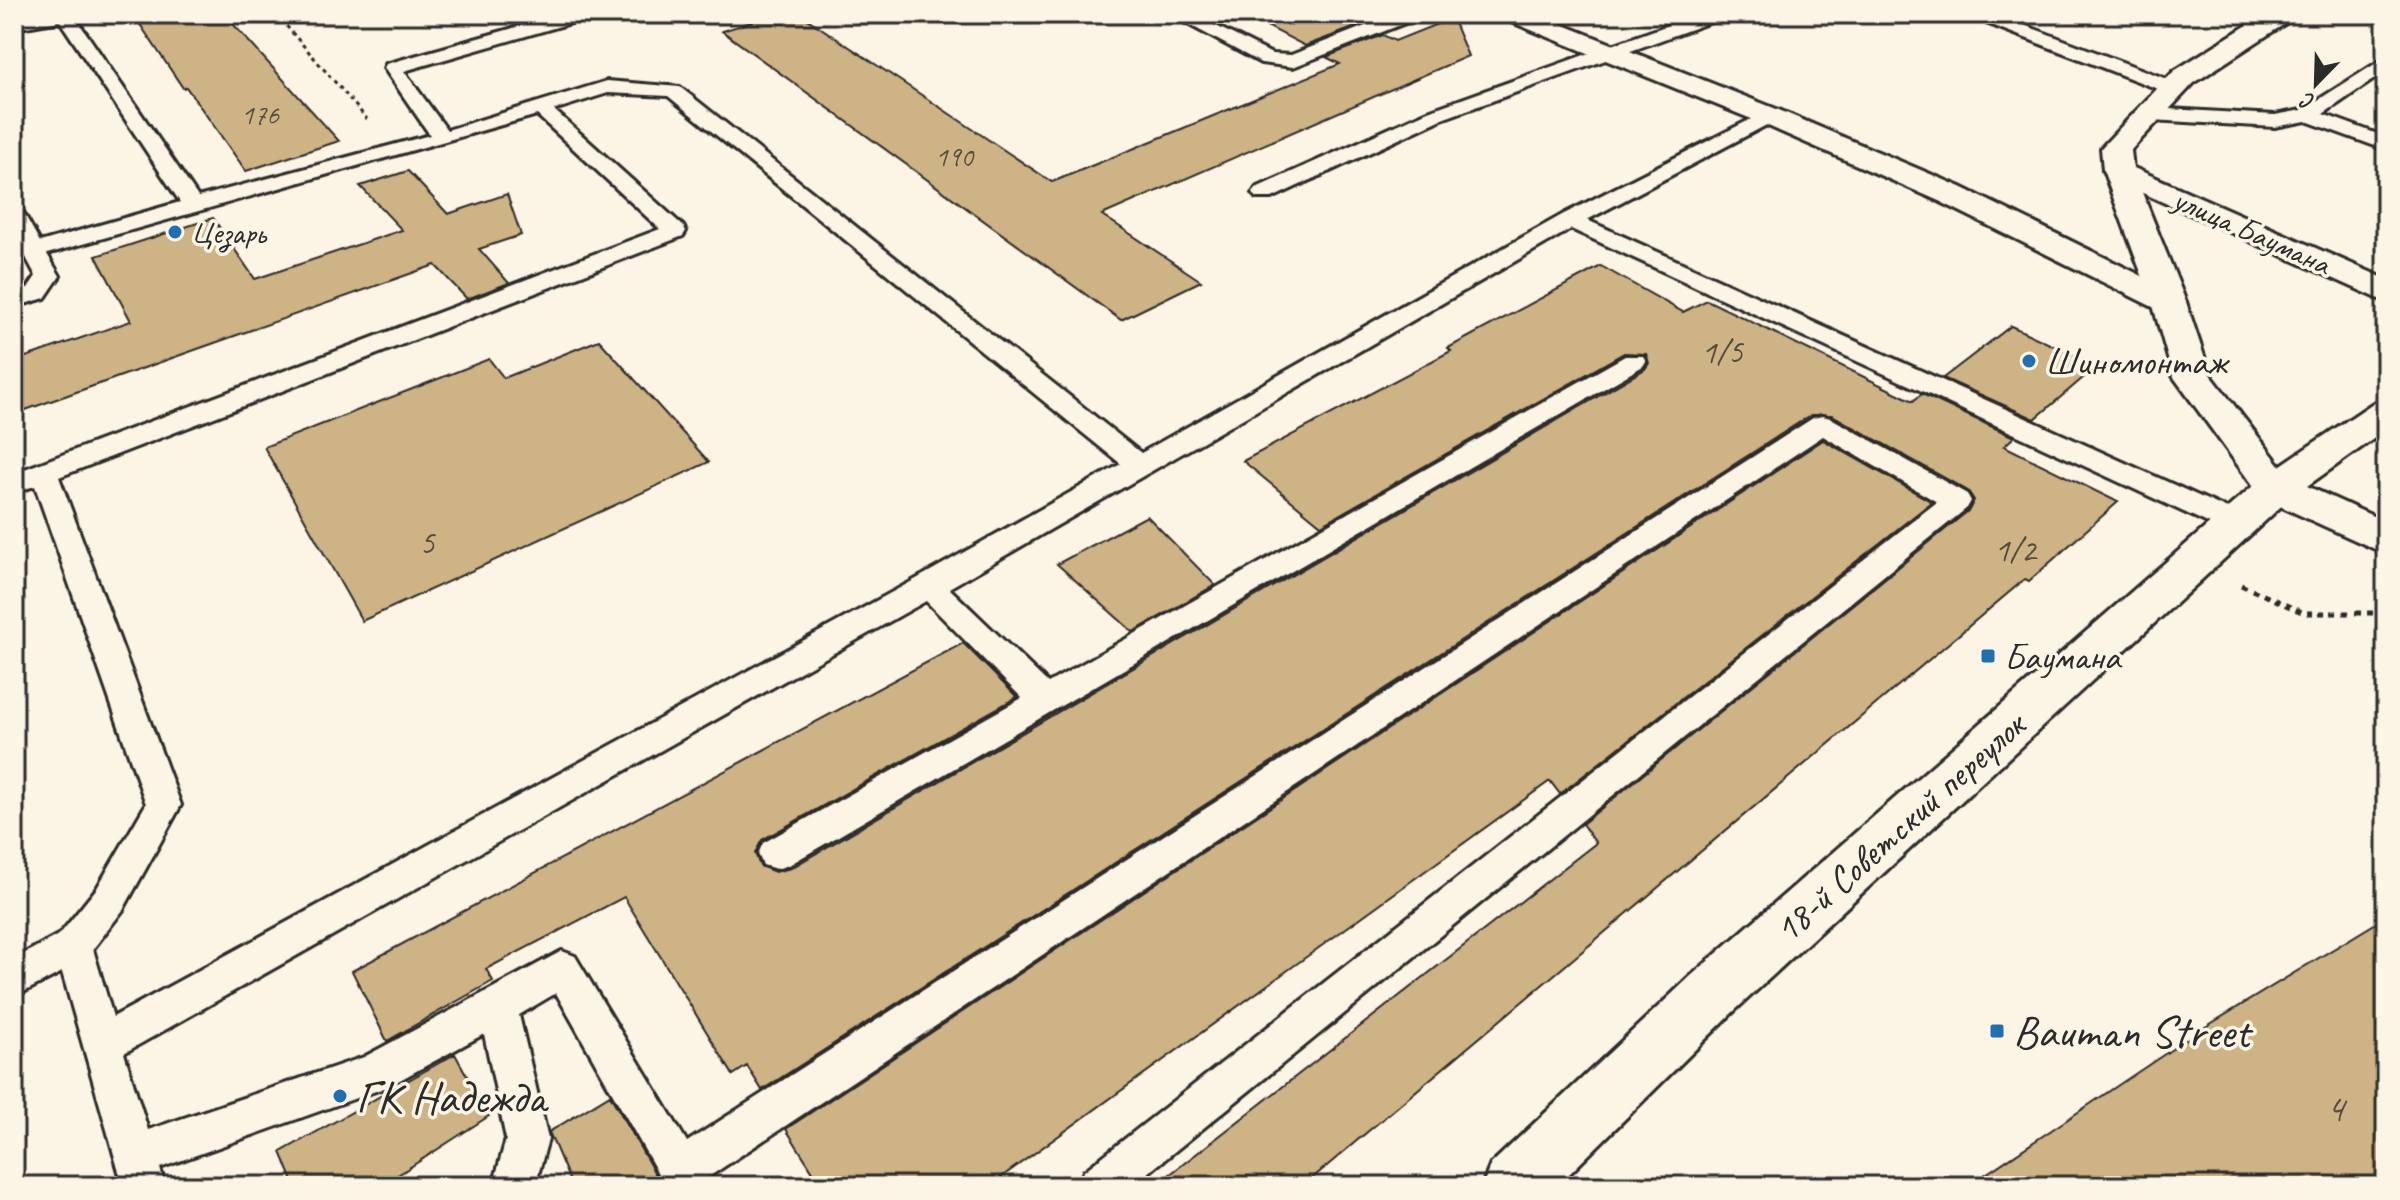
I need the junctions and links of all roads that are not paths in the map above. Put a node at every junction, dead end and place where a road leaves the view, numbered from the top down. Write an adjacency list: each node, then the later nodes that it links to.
1 (582, 14): 19 (lane)
2 (1178, 14): 3 (lane)
3 (1412, 14)
4 (1513, 14): 10 (street)
5 (1716, 14): 10 (lane)
6 (1979, 14): 14 (lane)
7 (2283, 14): 14 (street)
8 (65, 15): 9 (lane); 23 (lane)
9 (14, 24)
10 (1610, 52): 18 (street); 22 (lane)
11 (2386, 63): 12 (lane)
12 (2361, 79): 13 (lane); 17 (lane)
13 (2386, 87)
14 (2173, 88): 16 (street)
15 (542, 109): 19 (lane); 32 (lane); 33 (lane)
16 (2151, 114): 17 (lane); 21 (street)
17 (2308, 115): 20 (lane)
18 (1769, 116): 25 (lane); 29 (street)
19 (442, 138): 23 (lane)
20 (2386, 144)
21 (2118, 170): 27 (street, улица Баумана); 29 (street)
22 (1264, 193)
23 (193, 205): 26 (lane)
24 (14, 215): 26 (lane)
25 (1570, 220): 32 (lane); 36 (lane)
26 (34, 251): 28 (lane)
27 (2386, 292)
28 (14, 300)
29 (2169, 302): 35 (street)
30 (1634, 361): 39 (lane)
31 (2386, 412): 35 (street, 18-й Советский переулок)
32 (1140, 466): 38 (lane)
33 (44, 473): 34 (lane); 41 (lane)
34 (14, 483)
35 (2276, 488): 36 (street, 18-й Советский переулок); 37 (street)
36 (2235, 524): 49 (street, 18-й Советский переулок)
37 (2386, 539)
38 (929, 586): 39 (lane); 44 (lane)
39 (1045, 700): 40 (lane)
40 (776, 854)
41 (73, 946): 42 (lane); 44 (lane)
42 (14, 979)
43 (498, 1007): 45 (lane); 46 (lane); 47 (lane)
44 (102, 1044): 45 (lane)
45 (139, 1171)
46 (684, 1179): 48 (lane)
47 (514, 1186)
48 (1099, 1186)
49 (1513, 1186)

